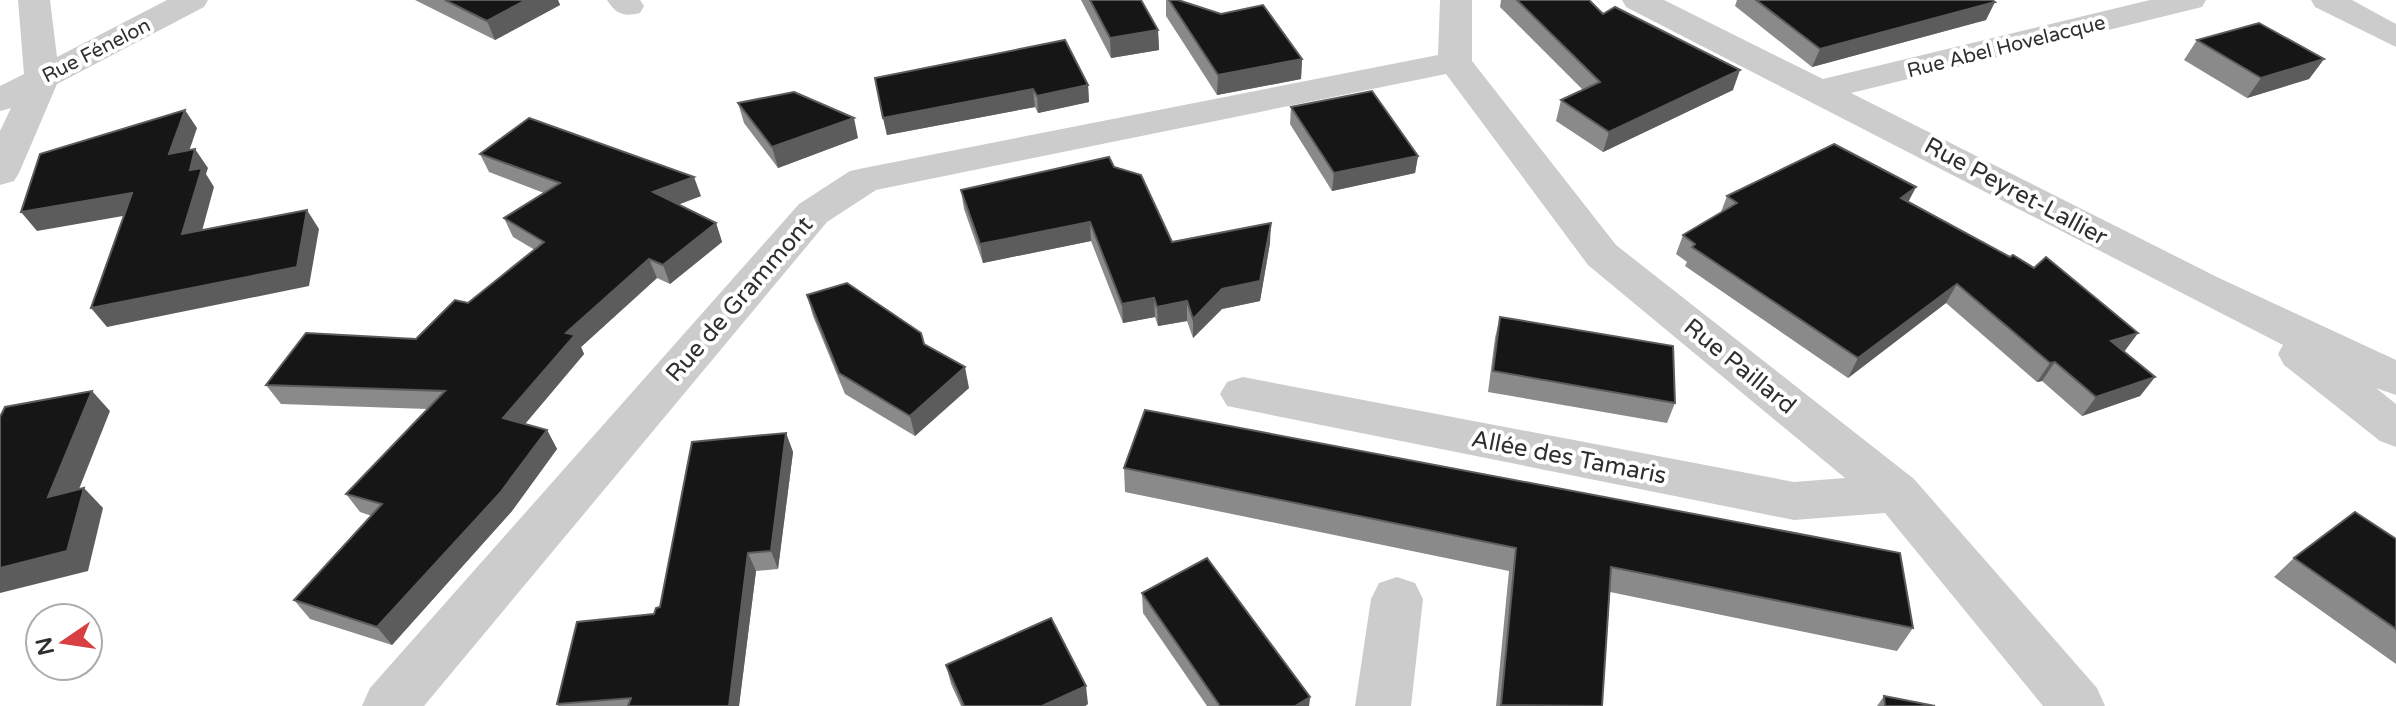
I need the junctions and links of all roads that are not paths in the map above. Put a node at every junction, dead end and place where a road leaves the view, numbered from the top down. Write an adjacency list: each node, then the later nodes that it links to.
1 (34, 0): 9 (street)
2 (192, 0): 9 (street, Rue Fénelon)
3 (1456, 0): 8 (street)
4 (1638, 0): 10 (street, Rue Peyret-Lallier)
5 (2190, 0): 10 (street, Rue Abel Hovelacque)
6 (2327, 0): 7 (street)
7 (2396, 37)
8 (1455, 62): 17 (street, Rue Paillard); 19 (street, Rue de Grammont)
9 (42, 78): 11 (street, Rue Fénelon); 12 (street)
10 (1822, 90): 13 (street, Rue Peyret-Lallier)
11 (0, 100)
12 (0, 173)
13 (2245, 311): 14 (street, Rue Peyret-Lallier); 16 (street)
14 (2396, 379)
15 (1243, 394): 17 (street, Allée des Tamaris)
16 (2396, 429)
17 (1897, 493): 21 (street, Rue Paillard)
18 (1397, 599): 20 (street)
19 (390, 706)
20 (1383, 706)
21 (2077, 706)

